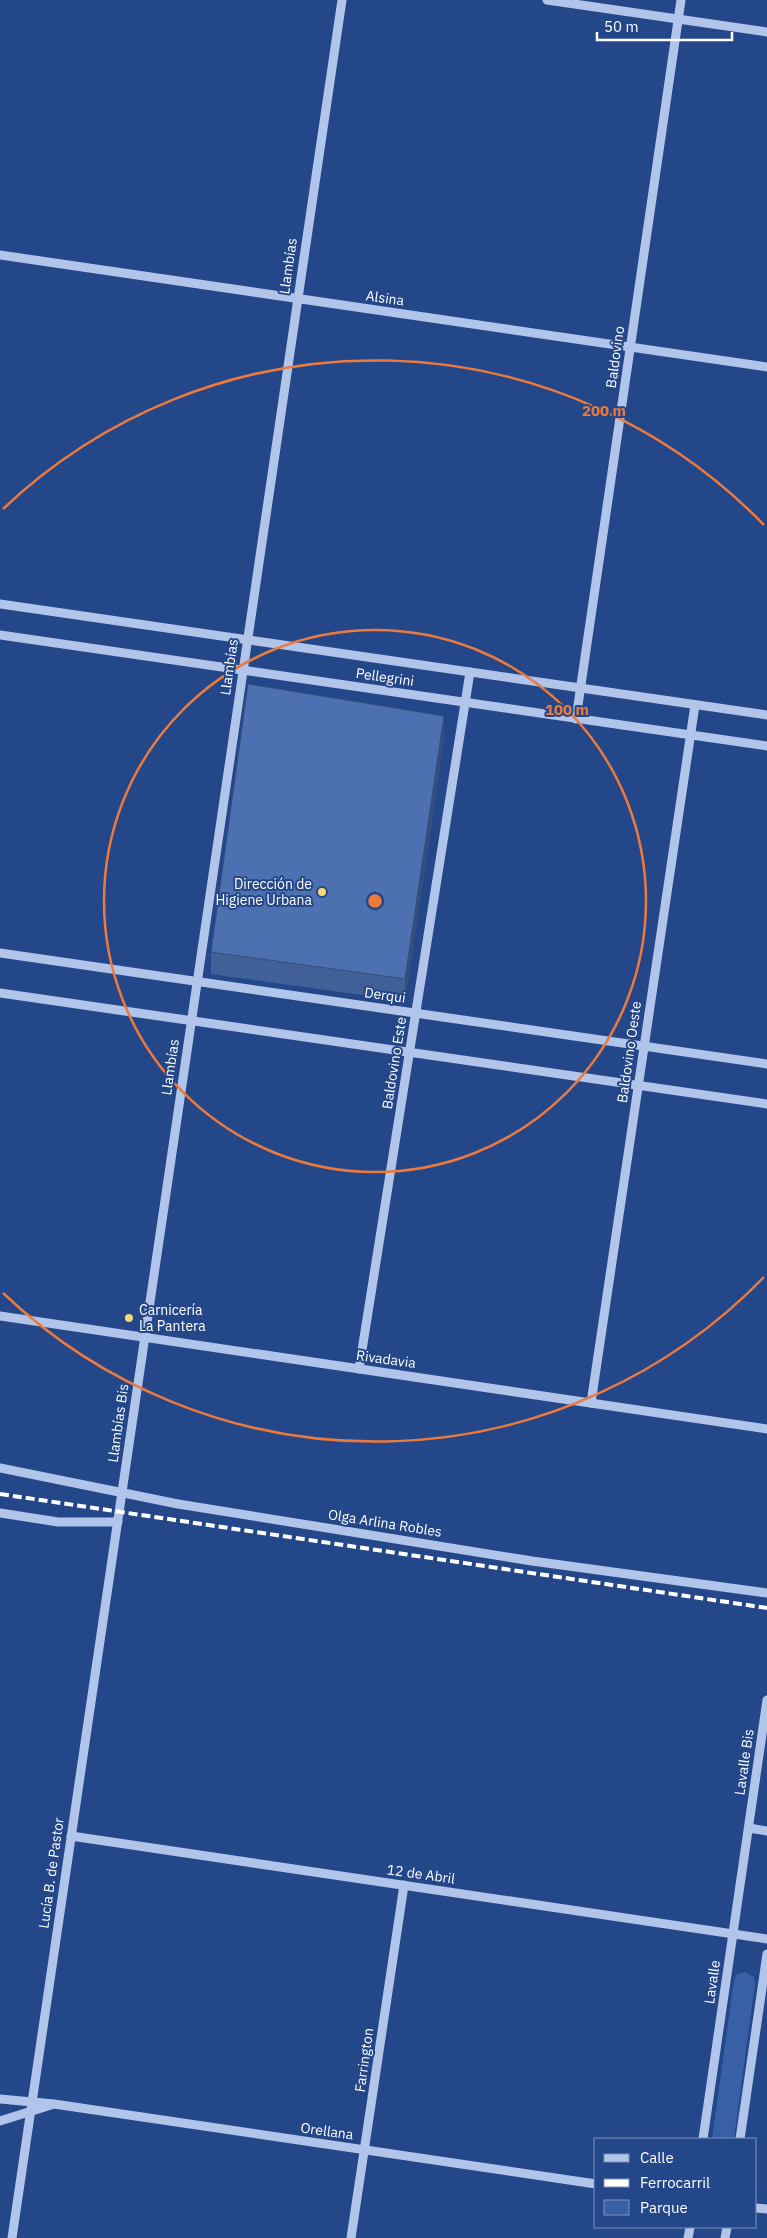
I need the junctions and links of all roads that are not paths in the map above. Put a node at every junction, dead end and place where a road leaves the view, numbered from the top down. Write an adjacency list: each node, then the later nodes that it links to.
1 (342, 0): 7 (street, Llambías)
2 (547, 0): 4 (street)
3 (682, 0): 4 (street, Baldovino)
4 (679, 19): 5 (street); 8 (street, Baldovino)
5 (767, 32)
6 (0, 255): 7 (street, Alsina)
7 (297, 299): 8 (street, Alsina); 12 (street, Llambías)
8 (631, 347): 9 (street, Alsina); 15 (street, Baldovino)
9 (767, 367)
10 (0, 604): 12 (street, Pellegrini)
11 (0, 635): 13 (street, Pellegrini)
12 (247, 640): 13 (street, Llambías); 14 (street, Pellegrini)
13 (243, 670): 16 (street, Pellegrini); 23 (street, Llambías)
14 (470, 672): 15 (street, Pellegrini); 16 (street, Baldovino Este)
15 (580, 688): 17 (street, Pellegrini); 19 (street, Baldovino)
16 (465, 703): 19 (street, Pellegrini); 25 (street, Baldovino Este)
17 (694, 705): 18 (street, Pellegrini); 20 (street, Baldovino Oeste)
18 (767, 715)
19 (576, 719): 20 (street, Pellegrini)
20 (690, 735): 21 (street, Pellegrini); 27 (street, Baldovino Oeste)
21 (767, 746)
22 (0, 953): 23 (street, Derqui)
23 (197, 982): 25 (street, Derqui); 26 (street, Llambías)
24 (0, 993): 26 (street)
25 (416, 1013): 27 (street, Derqui); 28 (street, Baldovino Este)
26 (191, 1021): 28 (street); 33 (street, Llambías)
27 (644, 1047): 29 (street, Derqui); 30 (street, Baldovino Oeste)
28 (410, 1052): 30 (street); 34 (street, Baldovino Este)
29 (767, 1064)
30 (638, 1085): 31 (street); 35 (street, Baldovino Oeste)
31 (767, 1104)
32 (0, 1316): 33 (street, Rivadavia)
33 (144, 1337): 34 (street, Rivadavia); 38 (street, Llambías Bis)
34 (360, 1369): 35 (street, Rivadavia)
35 (591, 1403): 36 (street, Rivadavia)
36 (767, 1429)
37 (0, 1468): 38 (street, Olga Arlina Robles)
38 (122, 1493): 40 (street, Llambías Bis); 41 (street, Olga Arlina Robles)
39 (0, 1513): 40 (street)
40 (119, 1517): 45 (street, Lucía B. de Pastor)
41 (767, 1593)
42 (767, 1700): 43 (street, Lavalle Bis)
43 (749, 1828): 44 (street); 47 (street, Lavalle)
44 (767, 1831)
45 (71, 1836): 46 (street, 12 de Abril); 51 (street, Lucía B. de Pastor)
46 (404, 1885): 47 (street, 12 de Abril); 57 (street, Farrington)
47 (733, 1934): 48 (street, 12 de Abril); 55 (street, Lavalle)
48 (767, 1939)
49 (767, 1954): 56 (street)
50 (0, 2099): 51 (street, Orellana)
51 (32, 2102): 52 (street, Orellana); 53 (street, Lucía B. de Pastor)
52 (54, 2104): 53 (street, Orellana); 57 (street, Orellana)
53 (30, 2112): 54 (street, Orellana); 59 (street, Lucía B. de Pastor)
54 (0, 2121)
55 (703, 2138)
56 (740, 2138)
57 (364, 2150): 58 (street, Orellana); 60 (street, Farrington)
58 (594, 2184)
59 (12, 2238)
60 (351, 2238)

